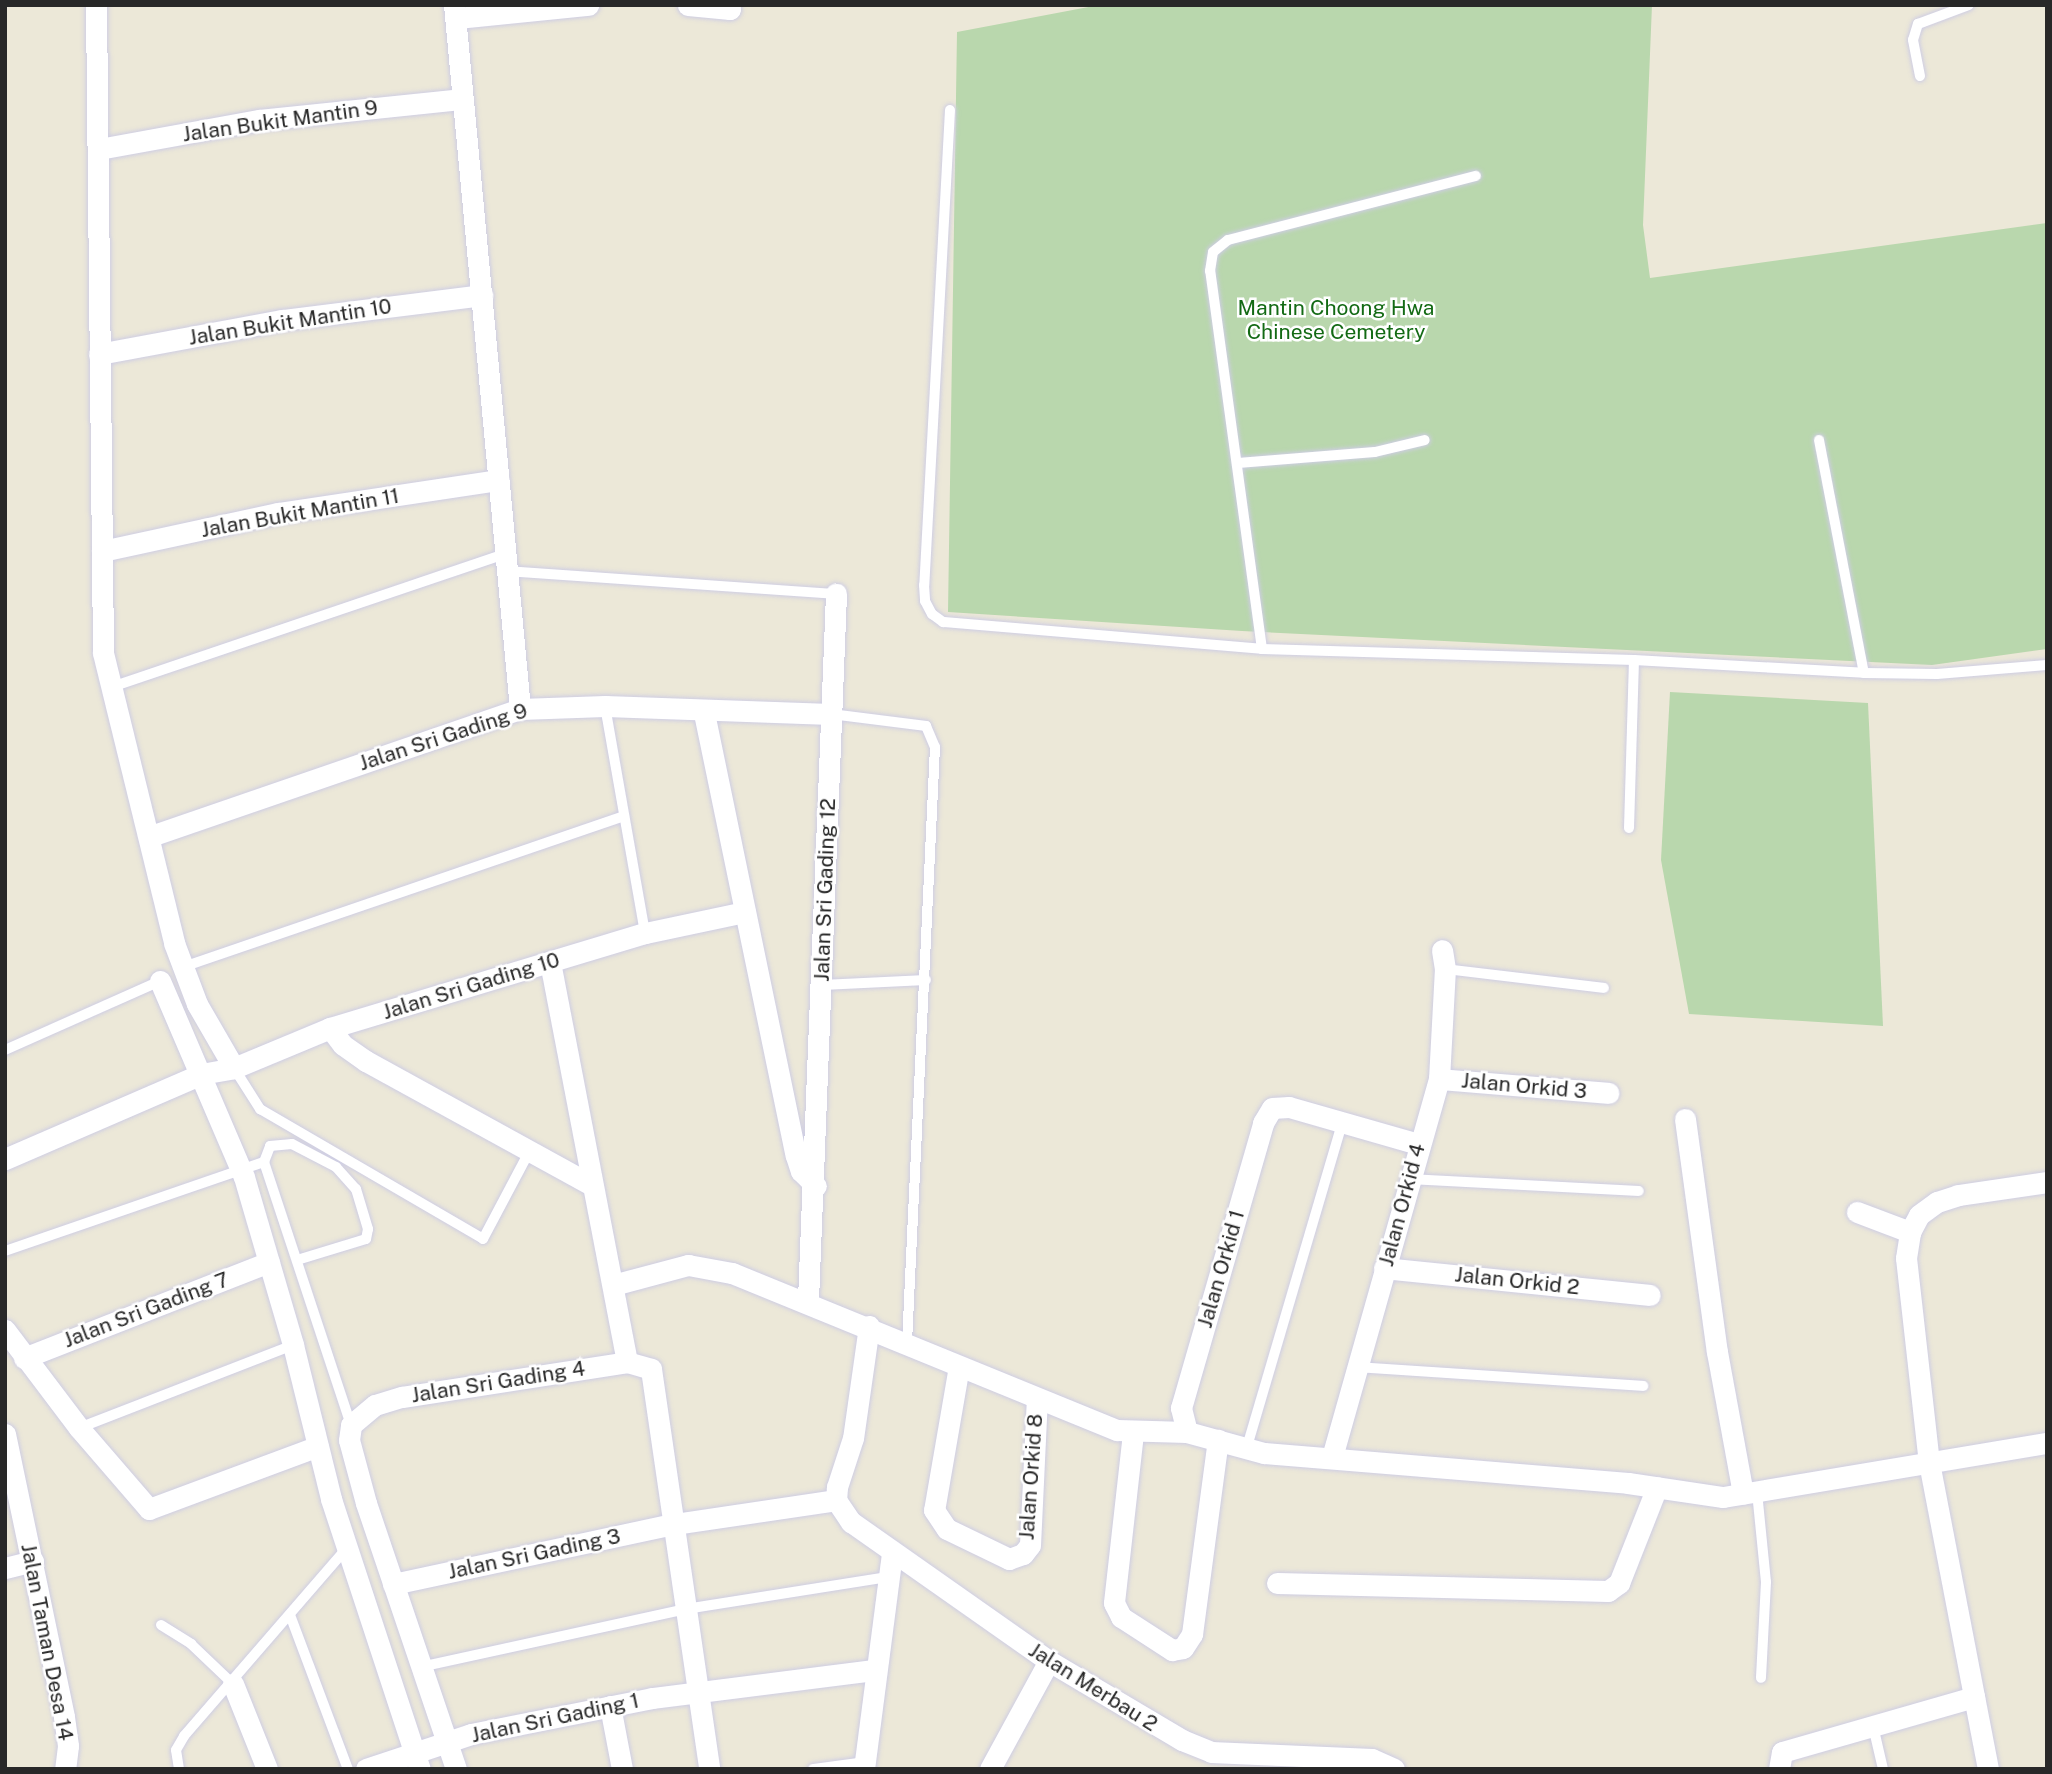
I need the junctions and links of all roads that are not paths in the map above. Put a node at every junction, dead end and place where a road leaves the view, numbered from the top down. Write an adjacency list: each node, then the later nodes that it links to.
1 (96, 5): 11 (street)
2 (588, 5): 6 (street)
3 (688, 5): 4 (street)
4 (729, 5)
5 (1969, 5): 8 (lane)
6 (549, 7): 7 (street)
7 (455, 12): 9 (street)
8 (1920, 76)
9 (463, 99): 11 (street, Jalan Bukit Mantin 9); 13 (street)
10 (950, 110): 22 (lane)
11 (99, 149): 14 (street)
12 (1476, 176): 17 (lane)
13 (482, 295): 14 (street, Jalan Bukit Mantin 10); 18 (street)
14 (99, 354): 19 (street)
15 (1425, 440): 17 (lane)
16 (1819, 440): 25 (lane)
17 (1238, 463): 22 (lane)
18 (499, 480): 19 (street, Jalan Bukit Mantin 11); 20 (street)
19 (102, 551): 26 (street)
20 (507, 562): 21 (lane); 26 (lane); 28 (street)
21 (836, 594): 30 (street, Jalan Sri Gading 12)
22 (1262, 649): 23 (lane)
23 (1634, 660): 25 (lane); 32 (lane)
24 (2047, 665): 25 (lane)
25 (1864, 673)
26 (109, 688): 33 (street)
27 (605, 706): 28 (street, Jalan Sri Gading 9); 29 (street, Jalan Sri Gading 9); 31 (lane)
28 (520, 709): 33 (street, Jalan Sri Gading 9)
29 (704, 713): 30 (street, Jalan Sri Gading 9); 34 (street)
30 (831, 714): 39 (lane); 41 (street, Jalan Sri Gading 12)
31 (624, 817): 35 (lane); 38 (lane)
32 (1629, 828)
33 (151, 836): 38 (street)
34 (745, 912): 35 (street, Jalan Sri Gading 10); 59 (street)
35 (645, 933): 37 (street, Jalan Sri Gading 10)
36 (1443, 960): 42 (lane); 47 (street, Jalan Orkid 4)
37 (550, 962): 43 (street, Jalan Sri Gading 10); 58 (street)
38 (183, 967): 45 (street)
39 (926, 980): 41 (lane); 72 (lane)
40 (160, 981): 44 (lane); 46 (street)
41 (822, 985): 59 (street, Jalan Sri Gading 12)
42 (1604, 988)
43 (330, 1028): 45 (street, Jalan Sri Gading 10); 52 (street)
44 (5, 1050)
45 (233, 1068): 46 (street, Jalan Sri Gading 10); 52 (lane)
46 (201, 1074): 53 (street, Jalan Sri Gading 10); 55 (street)
47 (1439, 1079): 48 (street, Jalan Orkid 3); 51 (street, Jalan Orkid 4)
48 (1608, 1093)
49 (1685, 1119): 92 (street)
50 (1343, 1121): 51 (street); 82 (street, Jalan Orkid 1); 88 (lane)
51 (1418, 1144): 56 (street, Jalan Orkid 4)
52 (529, 1152): 58 (street)
53 (5, 1159)
54 (264, 1162): 55 (lane); 64 (lane); 64 (lane)
55 (241, 1169): 63 (lane); 65 (street)
56 (1409, 1179): 60 (lane); 66 (street, Jalan Orkid 4)
57 (2047, 1182): 62 (street)
58 (592, 1185): 67 (street)
59 (816, 1186): 69 (street, Jalan Sri Gading 12)
60 (1639, 1191)
61 (1857, 1212): 62 (street)
62 (1910, 1232): 90 (street)
63 (5, 1251)
64 (297, 1260): 80 (lane)
65 (269, 1262): 73 (street); 74 (street, Jalan Sri Gading 7)
66 (1384, 1268): 68 (street, Jalan Orkid 2); 77 (street, Jalan Orkid 4)
67 (613, 1285): 69 (street); 75 (street)
68 (1650, 1295)
69 (808, 1300): 70 (street)
70 (869, 1326): 72 (street); 93 (street)
71 (5, 1330): 74 (street)
72 (907, 1343): 76 (street)
73 (293, 1345): 81 (lane); 87 (street)
74 (24, 1358): 81 (street)
75 (627, 1362): 80 (street, Jalan Sri Gading 4); 94 (street, Jalan Sri Gading 4)
76 (959, 1366): 79 (street); 79 (street, Jalan Orkid 8)
77 (1357, 1367): 78 (lane); 89 (street, Jalan Orkid 4)
78 (1643, 1386)
79 (1037, 1398): 83 (street)
80 (351, 1425): 101 (street)
81 (79, 1429): 87 (street)
82 (1187, 1432): 83 (street); 85 (street)
83 (1133, 1433): 85 (street)
84 (5, 1434): 97 (street, Jalan Taman Desa 14)
85 (1218, 1440): 88 (street)
86 (2047, 1443): 90 (street)
87 (318, 1446): 95 (street)
88 (1246, 1450): 89 (street)
89 (1332, 1457): 91 (street)
90 (1929, 1463): 92 (street); 111 (street)
91 (1657, 1487): 92 (street); 100 (street)
92 (1750, 1493): 108 (lane)
93 (836, 1500): 94 (street, Jalan Sri Gading 3); 96 (street, Jalan Merbau 2)
94 (674, 1524): 101 (street, Jalan Sri Gading 3); 102 (street)
95 (347, 1548): 103 (lane); 115 (street)
96 (892, 1552): 99 (street); 105 (street, Jalan Merbau 2)
97 (33, 1562): 98 (street); 118 (street, Jalan Taman Desa 14)
98 (5, 1568)
99 (887, 1577): 102 (lane); 107 (street)
100 (1277, 1583)
101 (393, 1584): 106 (street)
102 (686, 1609): 106 (lane); 110 (street)
103 (290, 1615): 109 (lane); 121 (lane)
104 (161, 1625): 109 (lane)
105 (1049, 1661): 116 (street, Jalan Merbau 2); 127 (street)
106 (421, 1667): 114 (street)
107 (875, 1670): 110 (street, Jalan Sri Gading 1); 117 (street)
108 (1761, 1678)
109 (233, 1684): 119 (lane); 120 (street)
110 (697, 1690): 112 (street, Jalan Sri Gading 1); 125 (street)
111 (1974, 1697): 113 (street); 131 (street)
112 (610, 1706): 114 (street, Jalan Sri Gading 1); 124 (street)
113 (1873, 1726): 129 (street); 130 (lane)
114 (446, 1741): 115 (street, Jalan Sri Gading 1); 123 (street)
115 (417, 1760): 122 (street, Jalan Sri Gading 1)
116 (1210, 1760): 128 (street, Jalan Merbau 2)
117 (864, 1765): 126 (lane)
118 (65, 1769)
119 (179, 1769)
120 (267, 1769)
121 (348, 1769)
122 (366, 1769)
123 (456, 1769)
124 (622, 1769)
125 (709, 1769)
126 (813, 1769)
127 (990, 1769)
128 (1394, 1769)
129 (1779, 1769)
130 (1883, 1769)
131 (1988, 1769)

